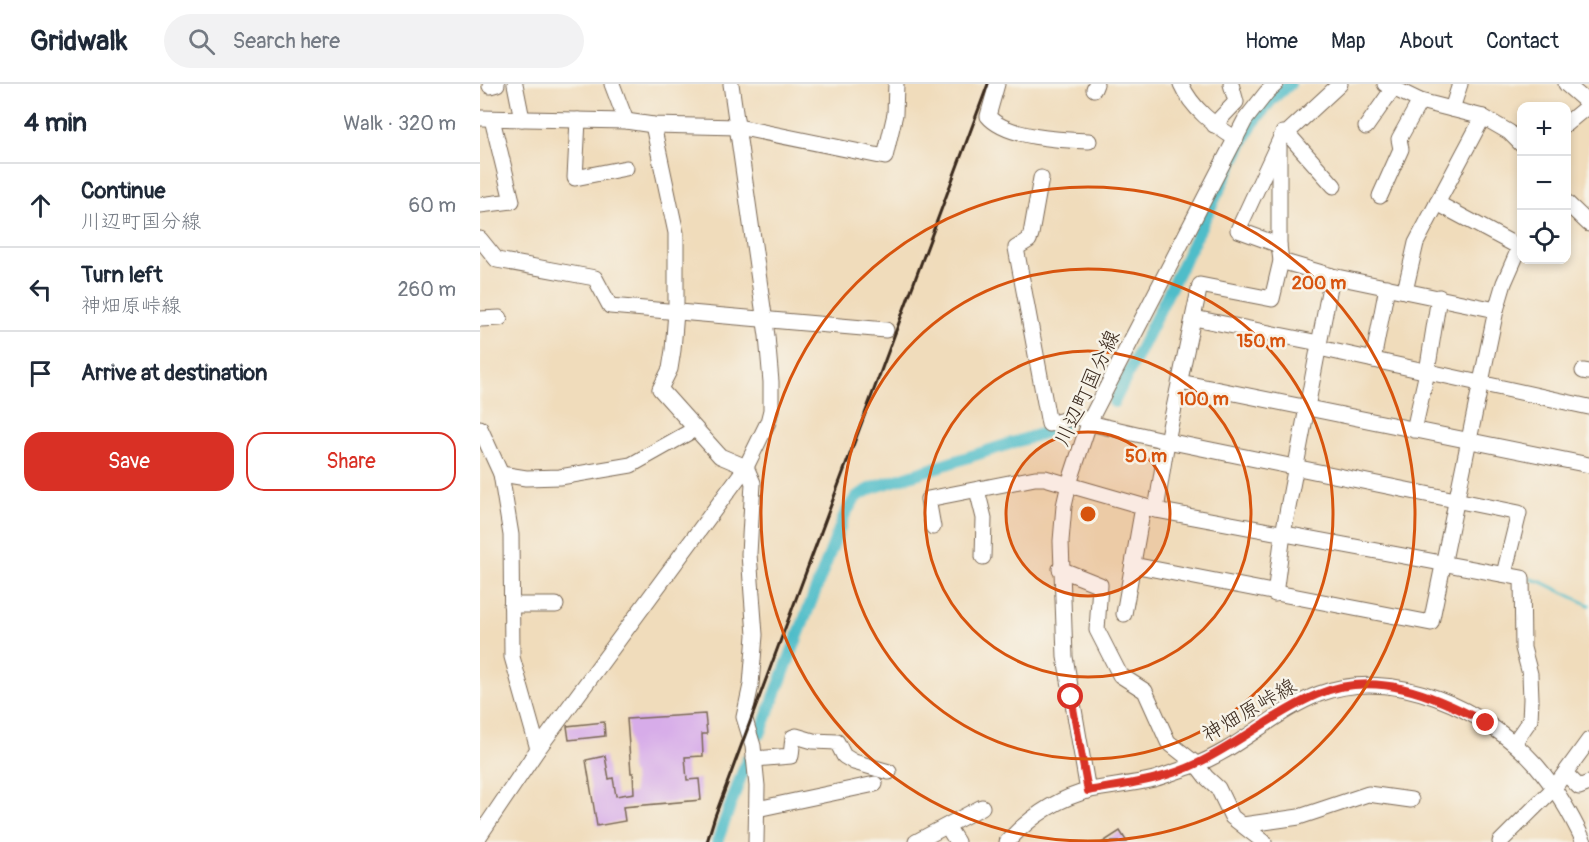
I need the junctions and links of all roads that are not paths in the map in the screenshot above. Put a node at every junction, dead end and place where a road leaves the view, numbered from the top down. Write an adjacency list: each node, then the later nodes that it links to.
1 (515, 84): 18 (street)
2 (612, 84): 21 (street)
3 (731, 84): 24 (street)
4 (896, 84): 24 (street)
5 (998, 84): 28 (street)
6 (1181, 84): 23 (street)
7 (1231, 84): 23 (street)
8 (1276, 84): 27 (street, 川辺町国分線)
9 (1340, 84): 26 (street)
10 (1460, 84): 15 (street)
11 (1566, 84): 14 (street)
12 (1389, 86): 13 (street); 25 (street)
13 (1420, 101): 15 (street); 33 (street)
14 (1589, 105): 20 (street)
15 (1452, 109): 16 (street)
16 (1483, 117): 29 (street); 34 (street)
17 (486, 118): 18 (street); 35 (street)
18 (522, 119): 19 (street)
19 (578, 120): 21 (street); 30 (street)
20 (1571, 120)
21 (626, 121): 22 (street)
22 (653, 125): 24 (street); 47 (street)
23 (1214, 125): 27 (street)
24 (738, 127): 49 (street)
25 (1366, 127)
26 (1283, 136): 32 (street); 41 (street); 41 (street)
27 (1236, 139): 60 (street, 川辺町国分線)
28 (1089, 141)
29 (1517, 141)
30 (626, 168)
31 (1041, 178): 60 (street)
32 (1334, 186)
33 (1380, 196)
34 (1437, 203): 39 (street); 44 (street)
35 (480, 204)
36 (1571, 205): 37 (street)
37 (1585, 214)
38 (480, 239): 47 (street)
39 (1517, 243)
40 (1517, 251): 46 (street)
41 (1280, 253): 42 (street); 50 (street)
42 (1332, 276): 43 (street); 53 (street)
43 (1387, 287): 44 (street); 54 (street)
44 (1405, 291): 45 (street)
45 (1439, 297): 46 (street); 55 (street)
46 (1496, 310): 57 (street)
47 (676, 312): 49 (street); 62 (street)
48 (500, 318): 51 (street)
49 (764, 318): 52 (street); 67 (street)
50 (1194, 318): 53 (street); 56 (street)
51 (480, 319)
52 (886, 330)
53 (1319, 345): 54 (street); 59 (street)
54 (1373, 360): 55 (street)
55 (1427, 372): 57 (street); 63 (street)
56 (1180, 382): 59 (street); 64 (street)
57 (1481, 384): 58 (street); 65 (street)
58 (1589, 407)
59 (1306, 408): 63 (street); 68 (street)
60 (1090, 422): 64 (street); 70 (street, 川辺町国分線)
61 (480, 428): 69 (street)
62 (695, 429): 67 (street); 69 (street)
63 (1414, 429): 65 (street)
64 (1167, 441): 68 (street); 73 (street)
65 (1469, 441): 66 (street); 72 (street)
66 (1589, 465)
67 (746, 467): 87 (street); 88 (street)
68 (1296, 468): 72 (street); 75 (street)
69 (501, 474): 83 (street)
70 (1069, 484): 71 (street); 73 (street); 79 (street, 川辺町国分線)
71 (977, 490): 74 (street); 76 (street)
72 (1457, 500): 77 (street); 80 (street)
73 (1149, 508): 75 (street); 78 (street)
74 (933, 527)
75 (1283, 534): 77 (street); 81 (street)
76 (983, 557)
77 (1444, 562): 80 (street); 81 (street)
78 (1133, 565): 81 (street); 84 (street)
79 (1060, 570): 89 (street); 95 (street, 川辺町国分線)
80 (1504, 574): 86 (street)
81 (1275, 594)
82 (556, 604): 83 (street)
83 (512, 605): 87 (street)
84 (1124, 614)
85 (1589, 740): 91 (street)
86 (1514, 743): 89 (street, 神畑原峠線); 94 (street, 神畑原峠線)
87 (538, 749): 101 (street)
88 (754, 759): 90 (street); 98 (street)
89 (1196, 764): 95 (street, 神畑原峠線); 99 (street)
90 (889, 772)
91 (1565, 773): 92 (street); 94 (street)
92 (1589, 783)
93 (875, 784): 98 (street)
94 (1554, 788): 107 (street); 108 (street, 神畑原峠線)
95 (1088, 791): 105 (street)
96 (1410, 800): 99 (street)
97 (982, 807): 100 (street)
98 (757, 809): 102 (street)
99 (1243, 825): 106 (street)
100 (947, 826): 103 (street); 104 (street)
101 (484, 835)
102 (756, 842)
103 (916, 842)
104 (957, 842)
105 (1007, 842)
106 (1264, 842)
107 (1500, 842)
108 (1584, 842)

